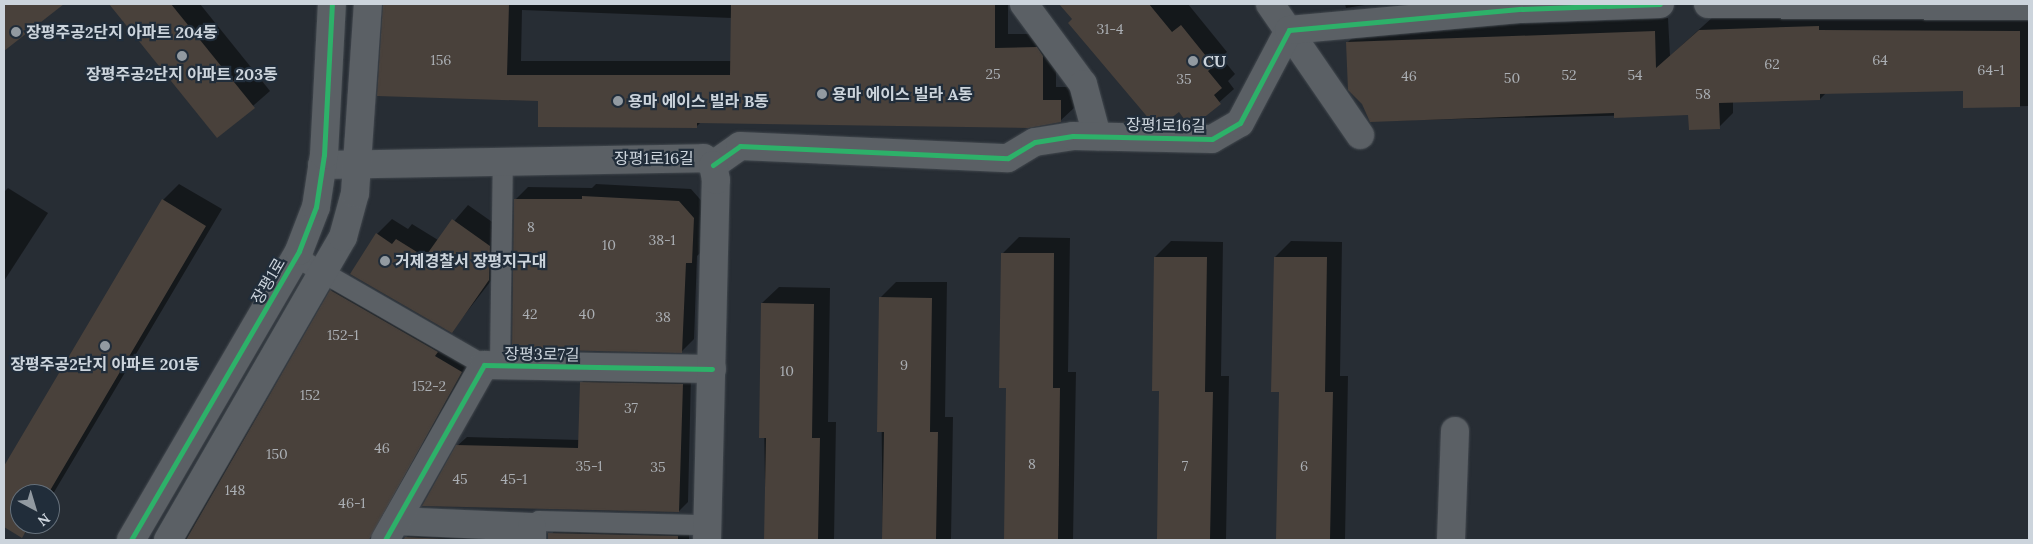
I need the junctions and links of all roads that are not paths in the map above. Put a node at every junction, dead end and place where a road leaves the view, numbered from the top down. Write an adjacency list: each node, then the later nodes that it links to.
1 (332, 4): 14 (street, 장평1로)
2 (368, 4): 13 (street)
3 (1024, 4): 11 (street)
4 (1270, 4): 9 (street)
5 (1660, 4): 7 (street)
6 (1708, 4): 8 (street)
7 (1520, 6): 9 (street)
8 (2029, 6)
9 (1289, 30): 10 (street); 11 (street, 장평1로16길)
10 (1360, 135)
11 (1097, 136): 15 (street, 장평1로16길)
12 (504, 159): 13 (street, 장평1로16길); 15 (street, 장평1로16길); 18 (lane)
13 (358, 164): 14 (street, 장평1로16길); 17 (street)
14 (322, 165): 16 (street, 장평1로)
15 (713, 165): 19 (street)
16 (296, 257): 17 (lane); 24 (street, 장평1로)
17 (323, 274): 18 (lane); 25 (street)
18 (492, 365): 19 (street, 장평3로7길); 21 (street, 장평3로7길)
19 (712, 368): 22 (street)
20 (1455, 431): 26 (street)
21 (390, 531): 23 (street)
22 (708, 533): 23 (lane)
23 (532, 534)
24 (131, 540)
25 (168, 540)
26 (1451, 540)

